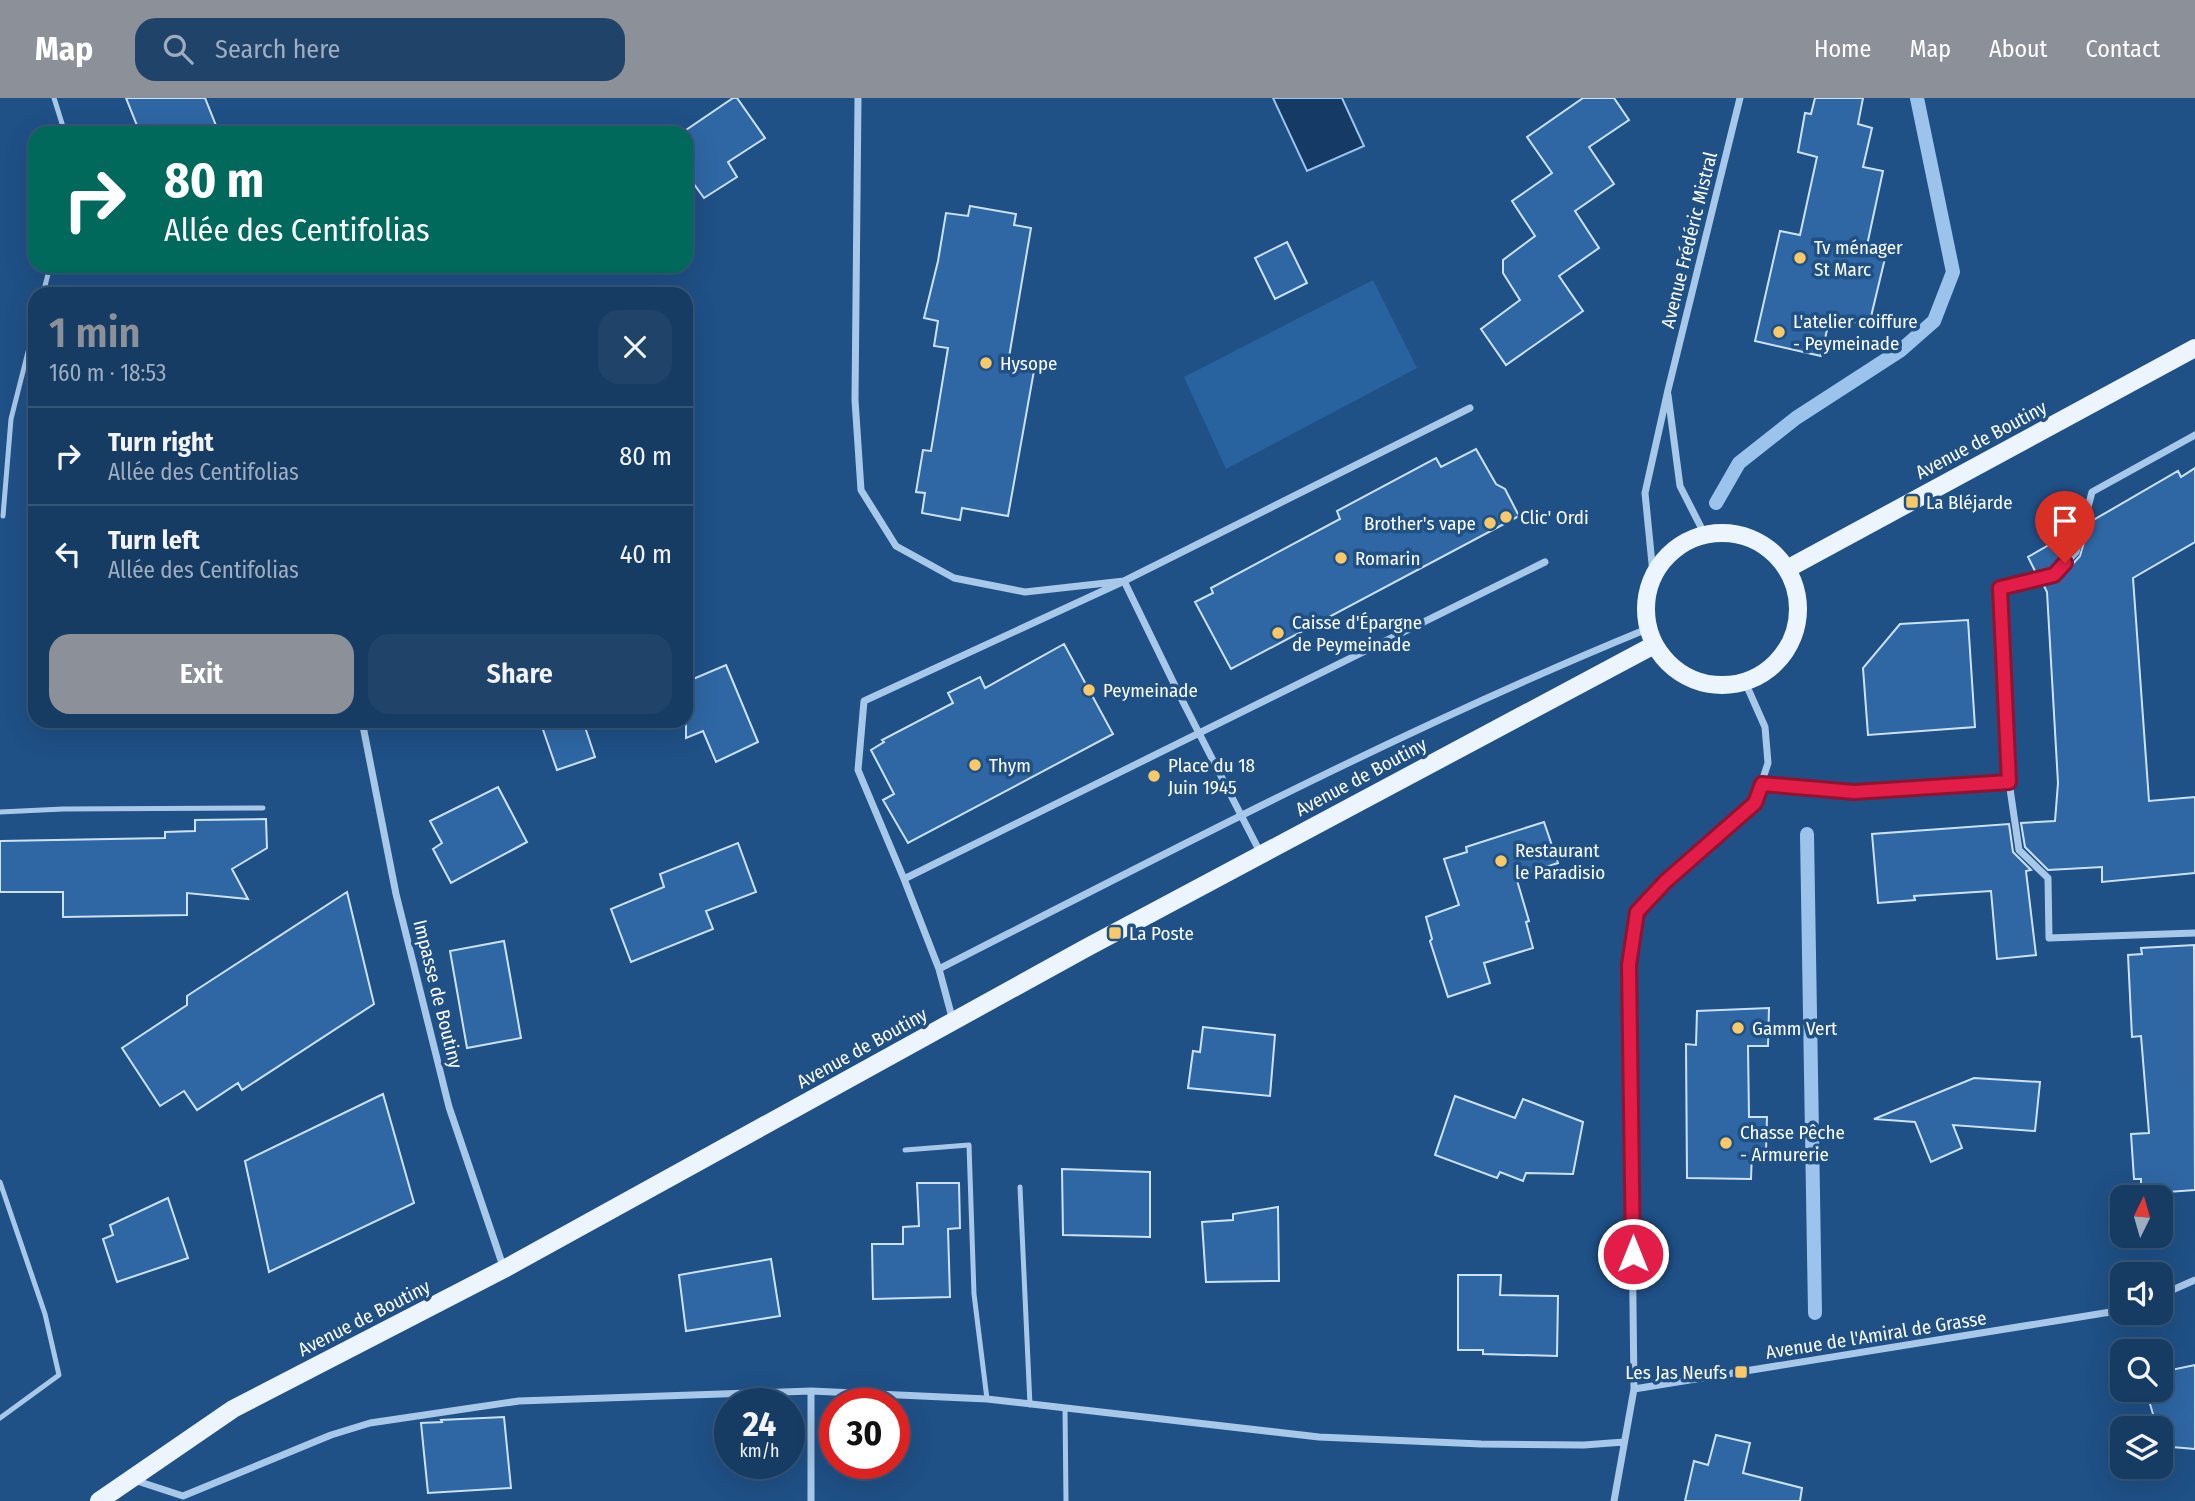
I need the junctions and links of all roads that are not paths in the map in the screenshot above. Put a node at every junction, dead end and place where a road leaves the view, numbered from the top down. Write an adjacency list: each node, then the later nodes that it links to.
1 (54, 98): 4 (lane)
2 (858, 98): 15 (street)
3 (1740, 98): 7 (street, Avenue Frédéric Mistral)
4 (63, 126)
5 (2195, 348): 13 (main road, Avenue de Boutiny)
6 (28, 351): 10 (lane)
7 (1668, 390): 11 (street, Avenue Frédéric Mistral); 14 (street, Avenue Frédéric Mistral)
8 (1470, 408): 15 (street)
9 (2195, 435): 20 (street)
10 (3, 516)
11 (1705, 535): 13 (main road); 14 (main road)
12 (1545, 562): 19 (street)
13 (1787, 569): 17 (main road)
14 (1653, 574): 16 (main road)
15 (1124, 581): 19 (street); 26 (street)
16 (1651, 637): 17 (main road); 24 (street); 25 (main road, Avenue de Boutiny)
17 (1745, 682): 21 (street)
18 (363, 728): 33 (street, Impasse de Boutiny)
19 (1199, 733): 24 (street); 26 (street)
20 (2009, 782): 21 (street); 27 (street)
21 (1762, 784): 37 (street)
22 (263, 808): 23 (lane)
23 (0, 812)
24 (1241, 815): 25 (street); 28 (street)
25 (1262, 854): 29 (main road, Avenue de Boutiny)
26 (904, 878): 28 (street)
27 (2195, 933)
28 (939, 969): 29 (street)
29 (953, 1022): 33 (main road, Avenue de Boutiny)
30 (905, 1150): 39 (lane)
31 (0, 1182): 42 (lane)
32 (1020, 1187): 40 (lane)
33 (505, 1269): 44 (main road, Avenue de Boutiny)
34 (2195, 1280): 35 (street)
35 (2173, 1290)
36 (2110, 1312): 37 (street, Avenue de l'Amiral de Grasse)
37 (1634, 1389): 43 (street)
38 (811, 1391): 39 (street); 44 (street); 46 (street)
39 (988, 1399): 40 (street)
40 (1030, 1405): 41 (street)
41 (1065, 1408): 43 (street); 47 (lane)
42 (0, 1418)
43 (1624, 1442): 48 (street)
44 (129, 1479): 45 (main road, Avenue de Boutiny)
45 (99, 1501)
46 (811, 1501)
47 (1066, 1501)
48 (1614, 1501)

